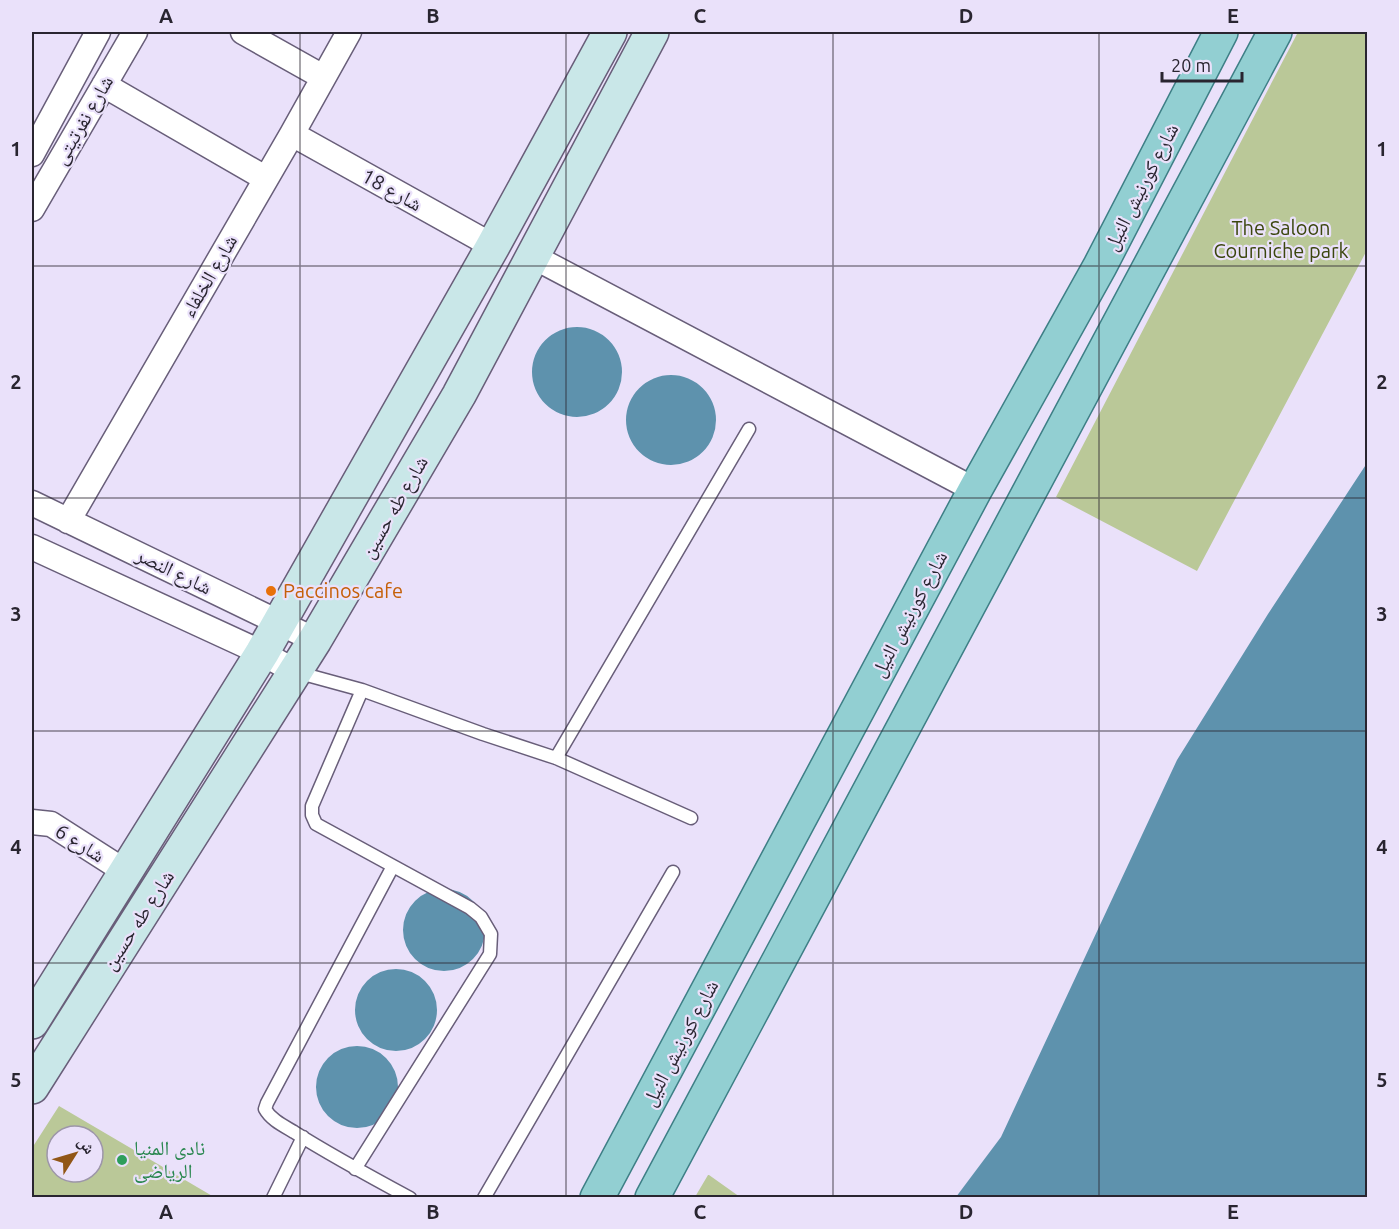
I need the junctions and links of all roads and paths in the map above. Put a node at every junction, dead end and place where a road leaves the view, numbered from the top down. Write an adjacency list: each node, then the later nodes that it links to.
1 (98, 32): 11 (street, شارع نفرتيتى)
2 (135, 32): 10 (street, شارع نفرتيتى)
3 (243, 32): 9 (street)
4 (349, 32): 9 (street, شارع الخلفاء)
5 (610, 32): 17 (main road, شارع طه حسين)
6 (652, 32): 18 (main road, شارع طه حسين)
7 (1221, 32): 20 (main road, شارع كورنيش النيل)
8 (1275, 32): 43 (main road)
9 (323, 77): 12 (street, شارع الخلفاء)
10 (104, 85): 13 (street, شارع نفرتيتى); 15 (street)
11 (39, 122): 13 (street); 14 (street, شارع نفرتيتى)
12 (292, 134): 15 (street, شارع الخلفاء); 17 (street, شارع 18)
13 (71, 142): 16 (street, شارع نفرتيتى)
14 (32, 154)
15 (265, 178): 22 (street, شارع الخلفاء)
16 (32, 209)
17 (493, 246): 24 (main road, شارع طه حسين)
18 (532, 256): 20 (street); 25 (main road, شارع طه حسين)
19 (749, 429): 29 (lane)
20 (975, 490): 42 (main road, شارع كورنيش النيل)
21 (32, 503): 22 (street, شارع النصر)
22 (68, 521): 24 (street, شارع النصر)
23 (32, 547): 26 (street, شارع النصر)
24 (279, 622): 25 (street, شارع النصر); 26 (main road, شارع طه حسين)
25 (315, 640): 27 (main road, شارع طه حسين)
26 (262, 653): 27 (street, شارع النصر); 33 (main road, شارع طه حسين)
27 (296, 672): 28 (lane); 36 (main road, شارع طه حسين)
28 (362, 690): 29 (lane); 32 (lane)
29 (556, 758): 30 (lane)
30 (691, 818)
31 (32, 822): 33 (street, شارع 6)
32 (393, 866): 37 (lane); 38 (lane)
33 (126, 872): 35 (main road, شارع طه حسين)
34 (673, 872): 41 (lane)
35 (32, 1022)
36 (32, 1087)
37 (303, 1137): 38 (lane); 39 (lane)
38 (355, 1168): 40 (lane)
39 (273, 1197)
40 (410, 1197)
41 (484, 1197)
42 (597, 1197)
43 (652, 1197)

